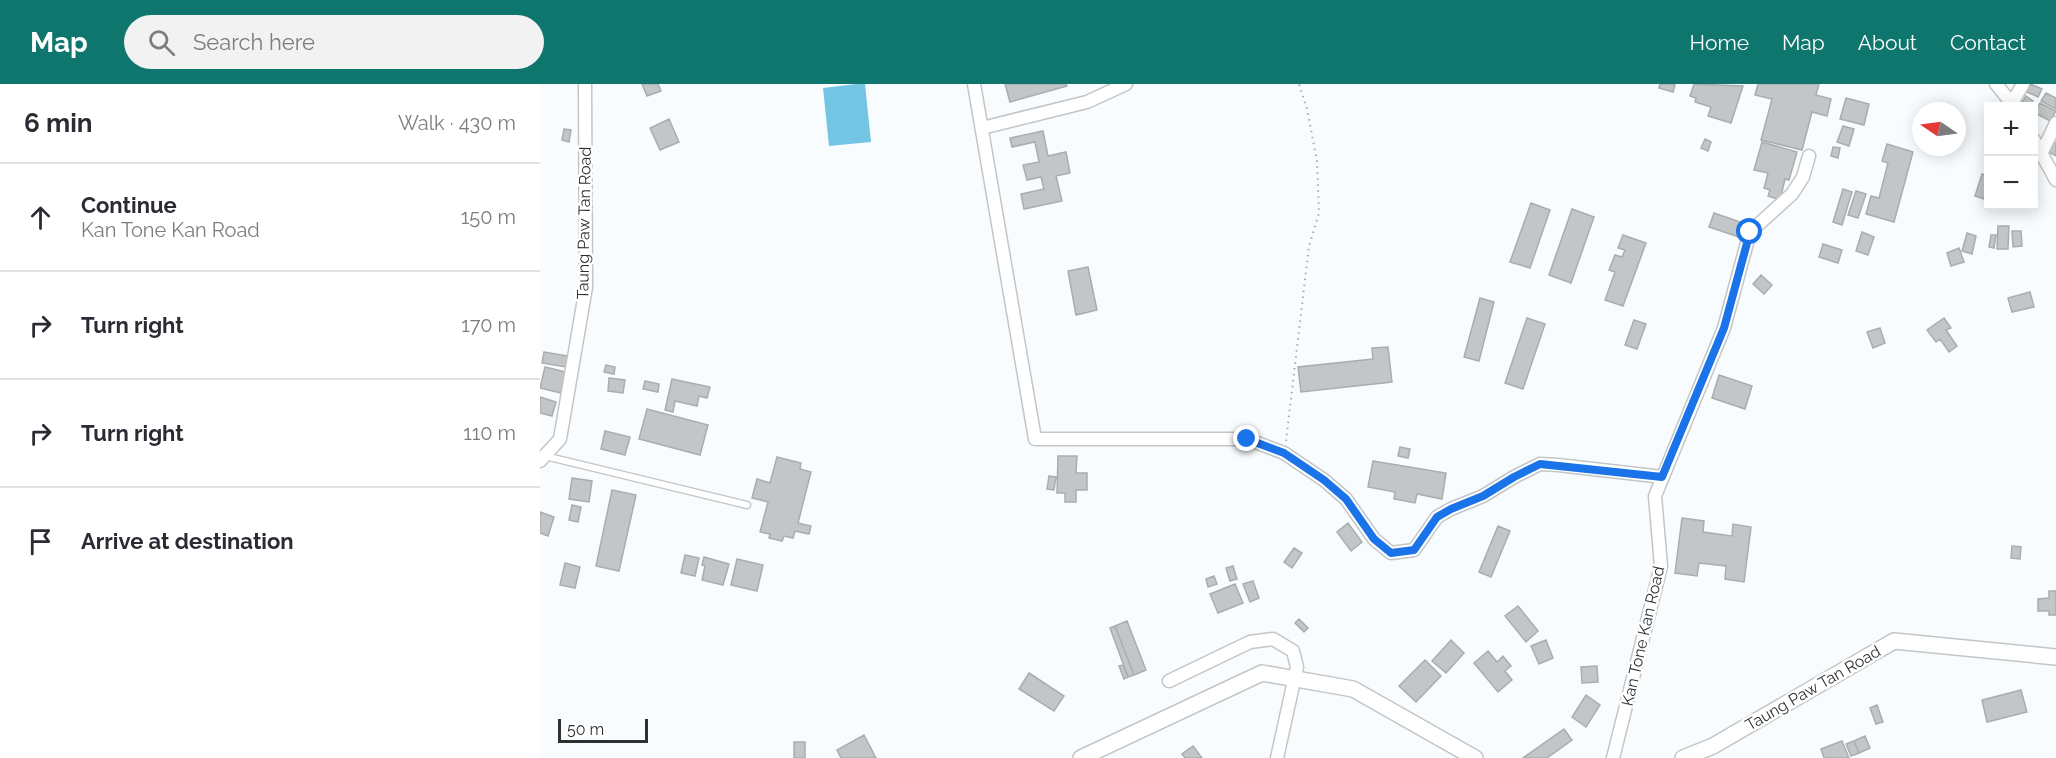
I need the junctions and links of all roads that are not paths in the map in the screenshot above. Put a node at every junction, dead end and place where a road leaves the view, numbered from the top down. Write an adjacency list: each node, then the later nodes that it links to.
1 (585, 84): 14 (street, Taung Paw Tan Road)
2 (974, 84): 9 (street)
3 (1126, 84): 9 (street)
4 (1996, 84): 6 (street)
5 (2023, 84): 7 (street)
6 (2011, 102)
7 (2014, 102)
8 (2056, 123): 11 (street)
9 (982, 128): 15 (street)
10 (2038, 148): 11 (street)
11 (2041, 154): 13 (street)
12 (1809, 156): 15 (street, Kan Tone Kan Road)
13 (2056, 180)
14 (542, 458): 16 (lane)
15 (1662, 477): 23 (street, Kan Tone Kan Road)
16 (747, 505)
17 (2056, 657): 24 (street, Taung Paw Tan Road)
18 (1296, 679): 19 (street); 20 (street); 21 (street); 22 (street)
19 (1169, 681)
20 (1081, 758)
21 (1277, 758)
22 (1474, 758)
23 (1613, 758)
24 (1683, 758)

